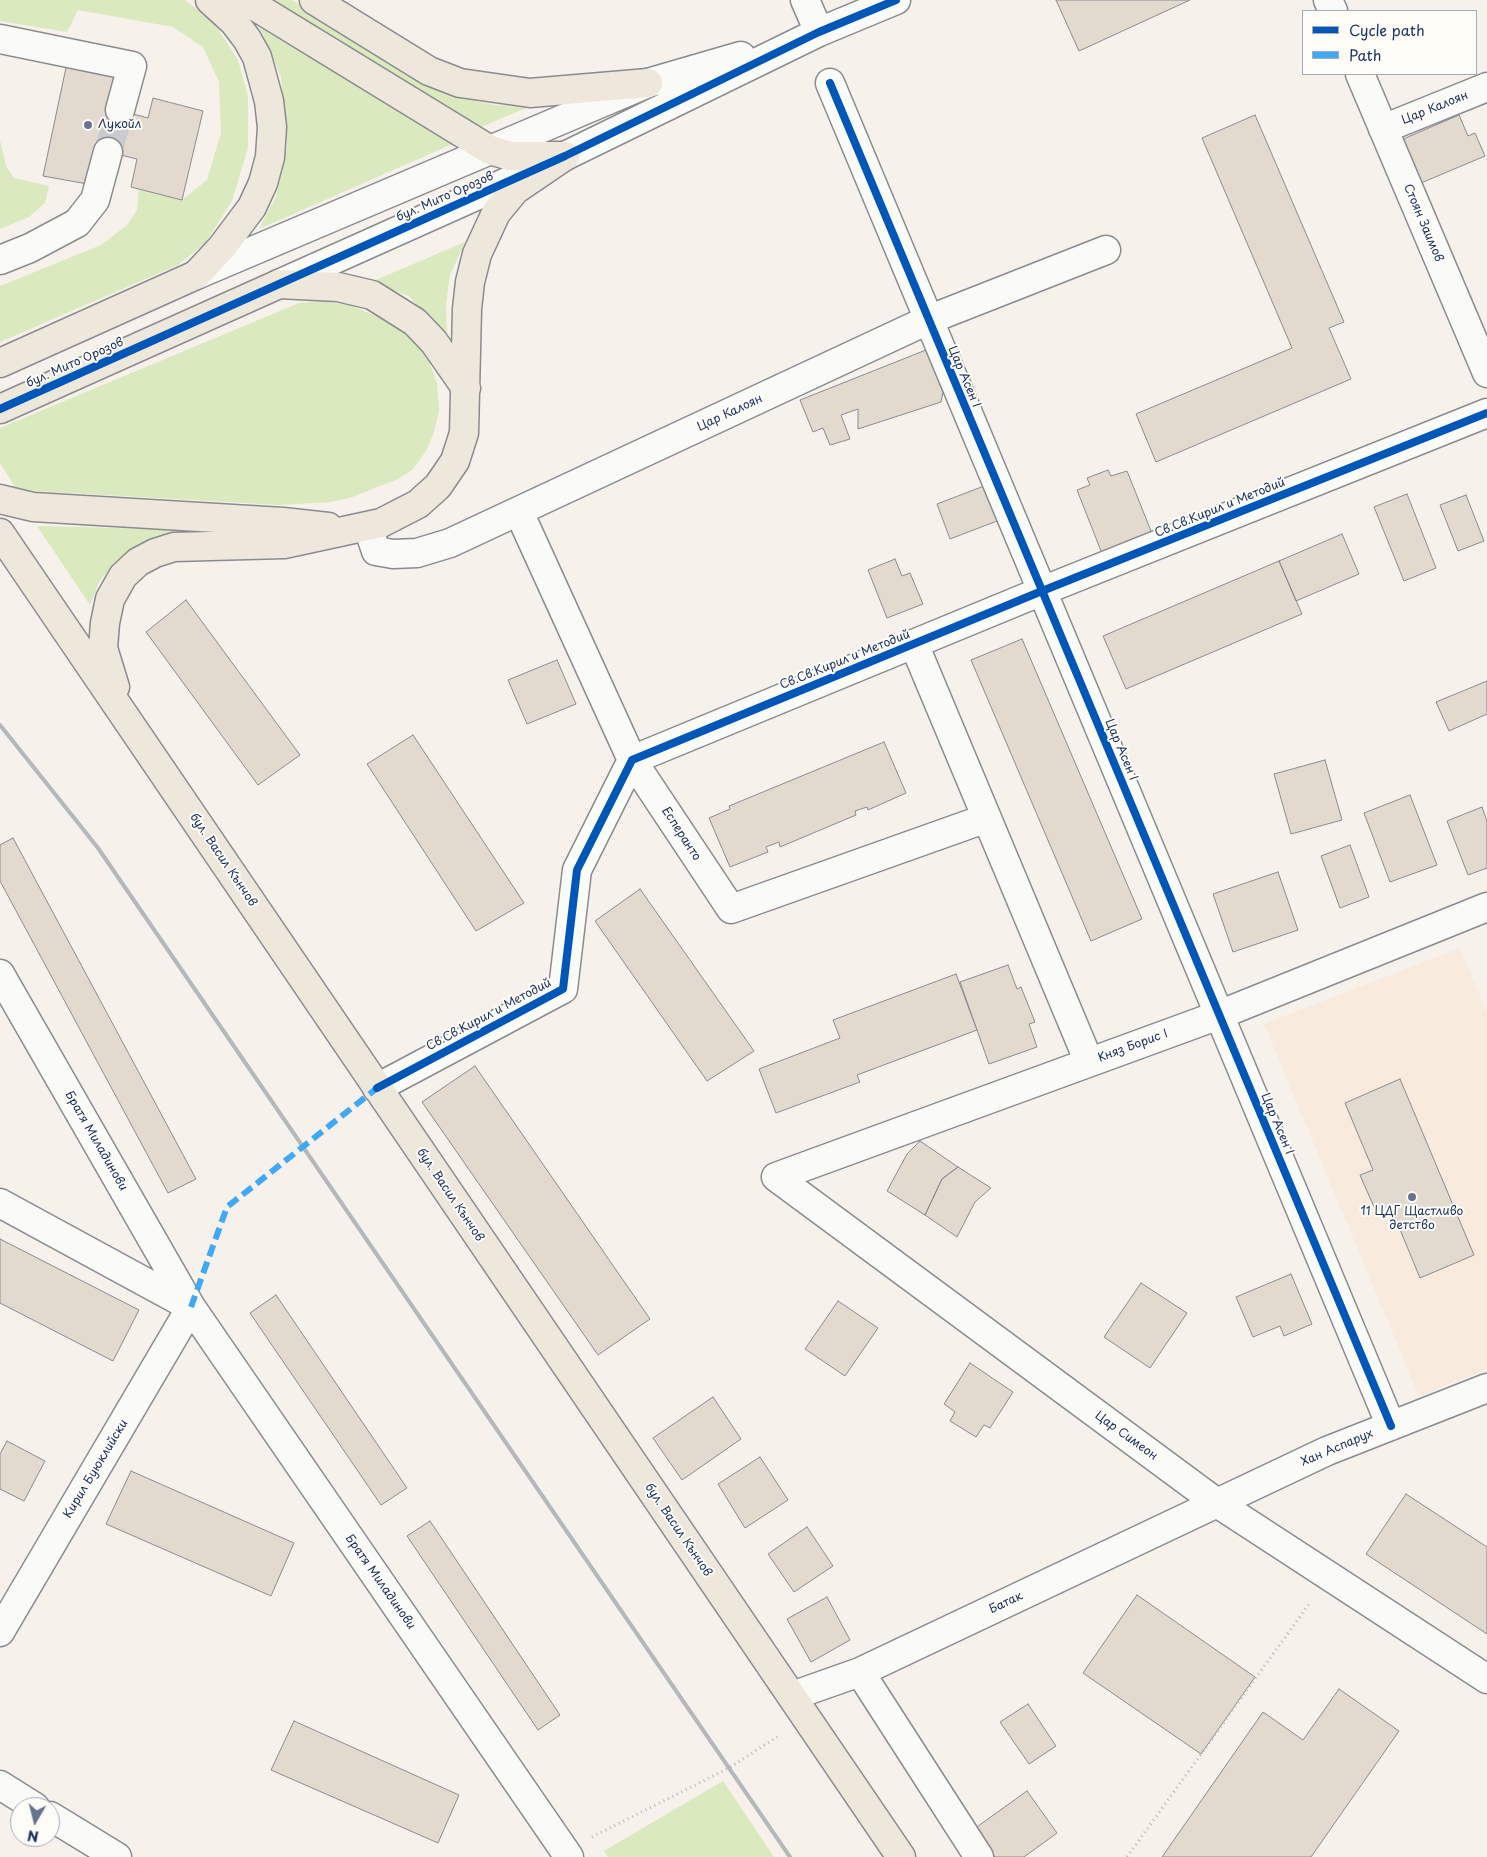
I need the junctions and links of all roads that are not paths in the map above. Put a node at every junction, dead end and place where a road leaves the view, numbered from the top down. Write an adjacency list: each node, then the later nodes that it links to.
1 (210, 0): 19 (main road)
2 (245, 0): 14 (main road)
3 (314, 0): 9 (main road)
4 (805, 0): 6 (street)
5 (896, 0): 6 (street, бул. Мито Орозов)
6 (819, 32): 9 (street, бул. Мито Орозов); 16 (street, бул. Мито Орозов)
7 (0, 39): 12 (street)
8 (1360, 75): 13 (street, Стоян Заимов)
9 (648, 83): 14 (street, бул. Мито Орозов)
10 (830, 83): 21 (street, Цар Асен I)
11 (1487, 86): 13 (street, Цар Калоян)
12 (120, 110)
13 (1383, 129): 23 (street, Стоян Заимов)
14 (490, 150): 16 (main road); 19 (street, бул. Мито Орозов)
15 (108, 152): 18 (street)
16 (565, 156): 20 (street, бул. Мито Орозов); 24 (main road)
17 (1106, 250): 21 (street, Цар Калоян)
18 (0, 260)
19 (196, 275): 22 (main road, бул. Мито Орозов)
20 (279, 284): 24 (main road); 25 (main road, бул. Мито Орозов)
21 (928, 320): 28 (street, Цар Калоян); 31 (street, Цар Асен I)
22 (0, 363)
23 (1487, 373)
24 (466, 388): 29 (main road)
25 (0, 408)
26 (1487, 413): 31 (street, Св.Св.Кирил и Методий)
27 (0, 499): 29 (main road)
28 (519, 512): 29 (street, Цар Калоян); 34 (street, Есперанто)
29 (360, 528): 33 (main road)
30 (0, 533): 33 (main road, бул. Васил Кънчов)
31 (1042, 592): 32 (street, Св.Св.Кирил и Методий); 38 (street, Цар Асен I)
32 (914, 644): 34 (street, Св.Св.Кирил и Методий); 35 (street)
33 (123, 713): 40 (main road, бул. Васил Кънчов)
34 (632, 760): 35 (street, Есперанто); 40 (street, Св.Св.Кирил и Методий)
35 (987, 818): 39 (street)
36 (1487, 907): 38 (street, Княз Борис I)
37 (0, 974): 43 (street, Братя Миладинови)
38 (1219, 1015): 39 (street, Княз Борис I); 45 (street, Цар Асен I)
39 (1090, 1062): 41 (street, Княз Борис I)
40 (378, 1088): 50 (main road, бул. Васил Кънчов)
41 (776, 1177): 46 (street, Цар Симеон)
42 (0, 1203): 43 (street, Братя Миладинови)
43 (191, 1307): 47 (street, Кирил Буюклийски); 54 (street, Братя Миладинови)
44 (1487, 1388): 45 (street, Хан Аспарух)
45 (1391, 1426): 46 (street, Хан Аспарух)
46 (1217, 1503): 48 (street, Батак); 49 (street, Цар Симеон)
47 (0, 1632)
48 (860, 1672): 50 (street, Батак); 57 (street)
49 (1487, 1679)
50 (799, 1707): 56 (main road, бул. Васил Кънчов)
51 (0, 1785): 52 (street)
52 (20, 1797)
53 (60, 1822): 55 (street)
54 (563, 1855)
55 (116, 1857)
56 (901, 1857)
57 (979, 1857)

